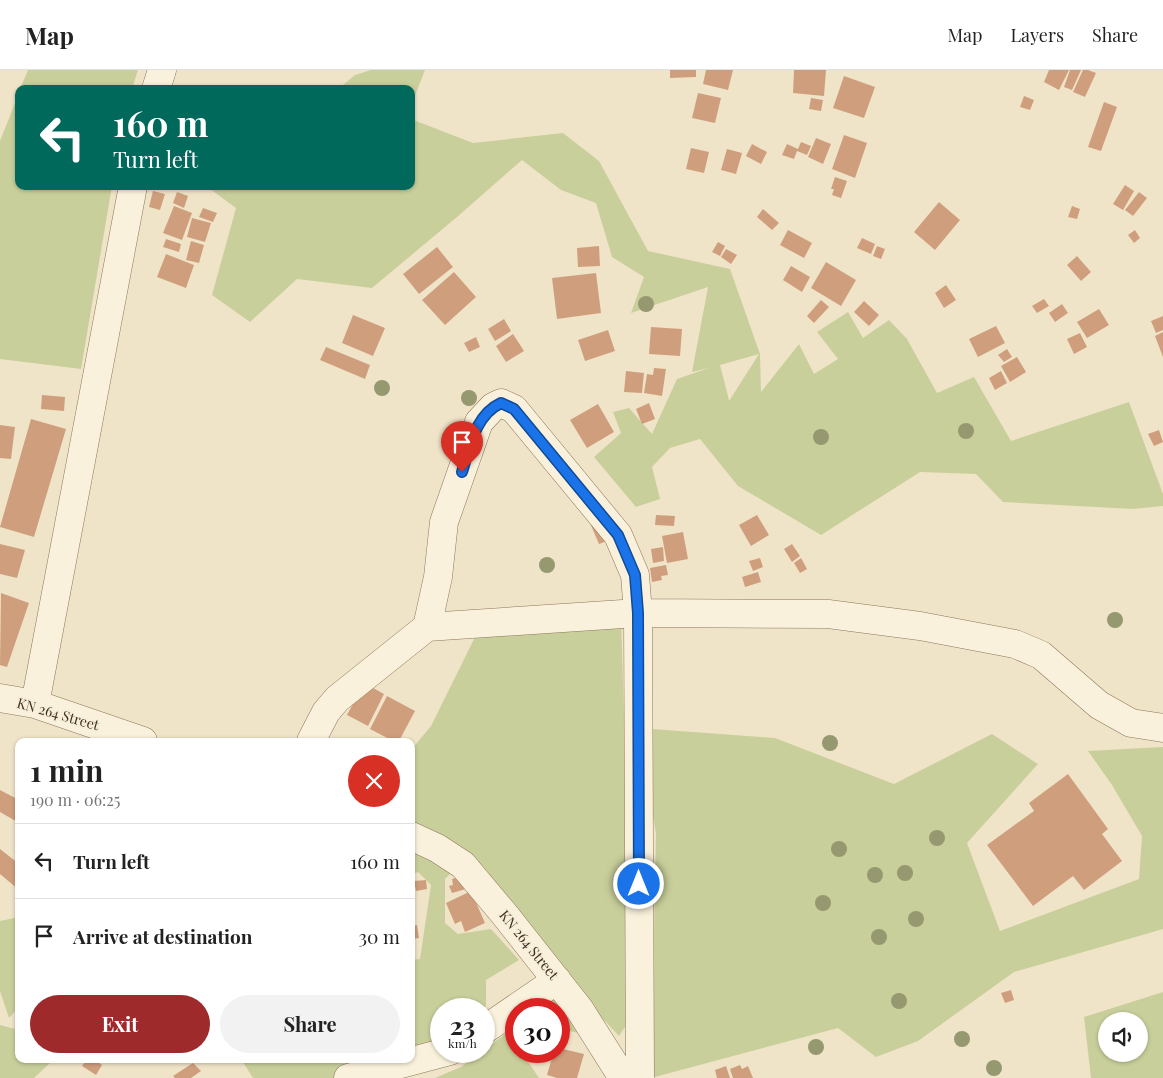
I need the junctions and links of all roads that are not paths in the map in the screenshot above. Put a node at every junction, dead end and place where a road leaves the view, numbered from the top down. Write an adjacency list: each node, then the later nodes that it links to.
1 (162, 70): 2 (street)
2 (157, 85)
3 (132, 190): 7 (street)
4 (638, 613): 5 (street); 5 (street); 8 (street); 19 (street)
5 (427, 627): 10 (street)
6 (0, 698): 7 (street, KN 264 Street)
7 (34, 704): 9 (street, KN 264 Street)
8 (1163, 728)
9 (134, 738)
10 (313, 738)
11 (415, 838): 12 (street, KN 264 Street)
12 (557, 980): 13 (street); 18 (street, KN 264 Street)
13 (495, 1022)
14 (430, 1056): 15 (street)
15 (415, 1060)
16 (405, 1063): 17 (street)
17 (348, 1078)
18 (623, 1078)
19 (640, 1078)

